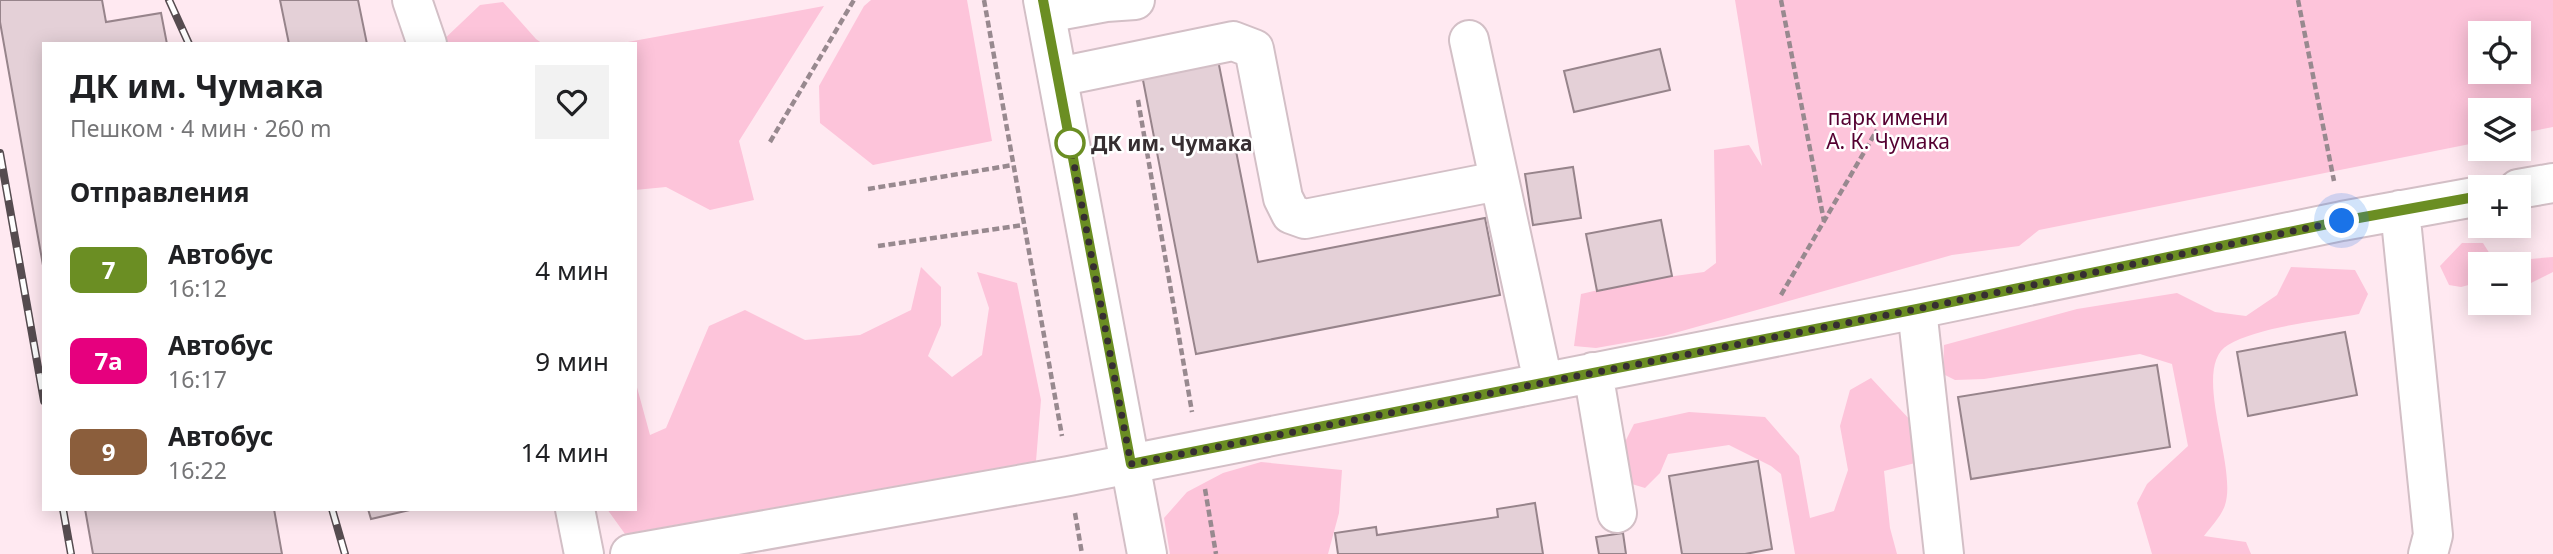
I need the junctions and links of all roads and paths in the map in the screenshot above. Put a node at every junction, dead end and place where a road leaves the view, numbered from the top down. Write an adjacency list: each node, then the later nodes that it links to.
1 (412, 0): 9 (street)
2 (854, 0): 13 (path)
3 (984, 0): 14 (path)
4 (1135, 0): 7 (street)
5 (1781, 0): 22 (path)
6 (2298, 0): 21 (path)
7 (1044, 7): 11 (street)
8 (1469, 40): 15 (street)
9 (426, 42)
10 (1131, 62): 11 (street); 15 (street); 29 (path)
11 (1058, 77): 30 (street)
12 (1877, 130): 22 (path)
13 (770, 142)
14 (1013, 165): 18 (path); 23 (path)
15 (1498, 181): 28 (street)
16 (2553, 183): 17 (street)
17 (2531, 187)
18 (868, 189)
19 (2468, 198): 20 (street)
20 (2400, 210): 21 (street); 41 (street)
21 (2342, 221): 25 (street)
22 (1824, 222): 26 (path)
23 (1023, 225): 24 (path); 31 (path)
24 (878, 246)
25 (1917, 309): 26 (street); 40 (street)
26 (1788, 333): 27 (street)
27 (1593, 372): 28 (street); 33 (street)
28 (1543, 382): 29 (street)
29 (1198, 450): 30 (street); 39 (path)
30 (1131, 464): 31 (street); 38 (street)
31 (1069, 476): 34 (street); 37 (path)
32 (575, 511): 35 (street)
33 (1618, 513)
34 (678, 550): 36 (street)
35 (584, 554)
36 (630, 554)
37 (1082, 554)
38 (1147, 554)
39 (1216, 554)
40 (1944, 554)
41 (2428, 554)

